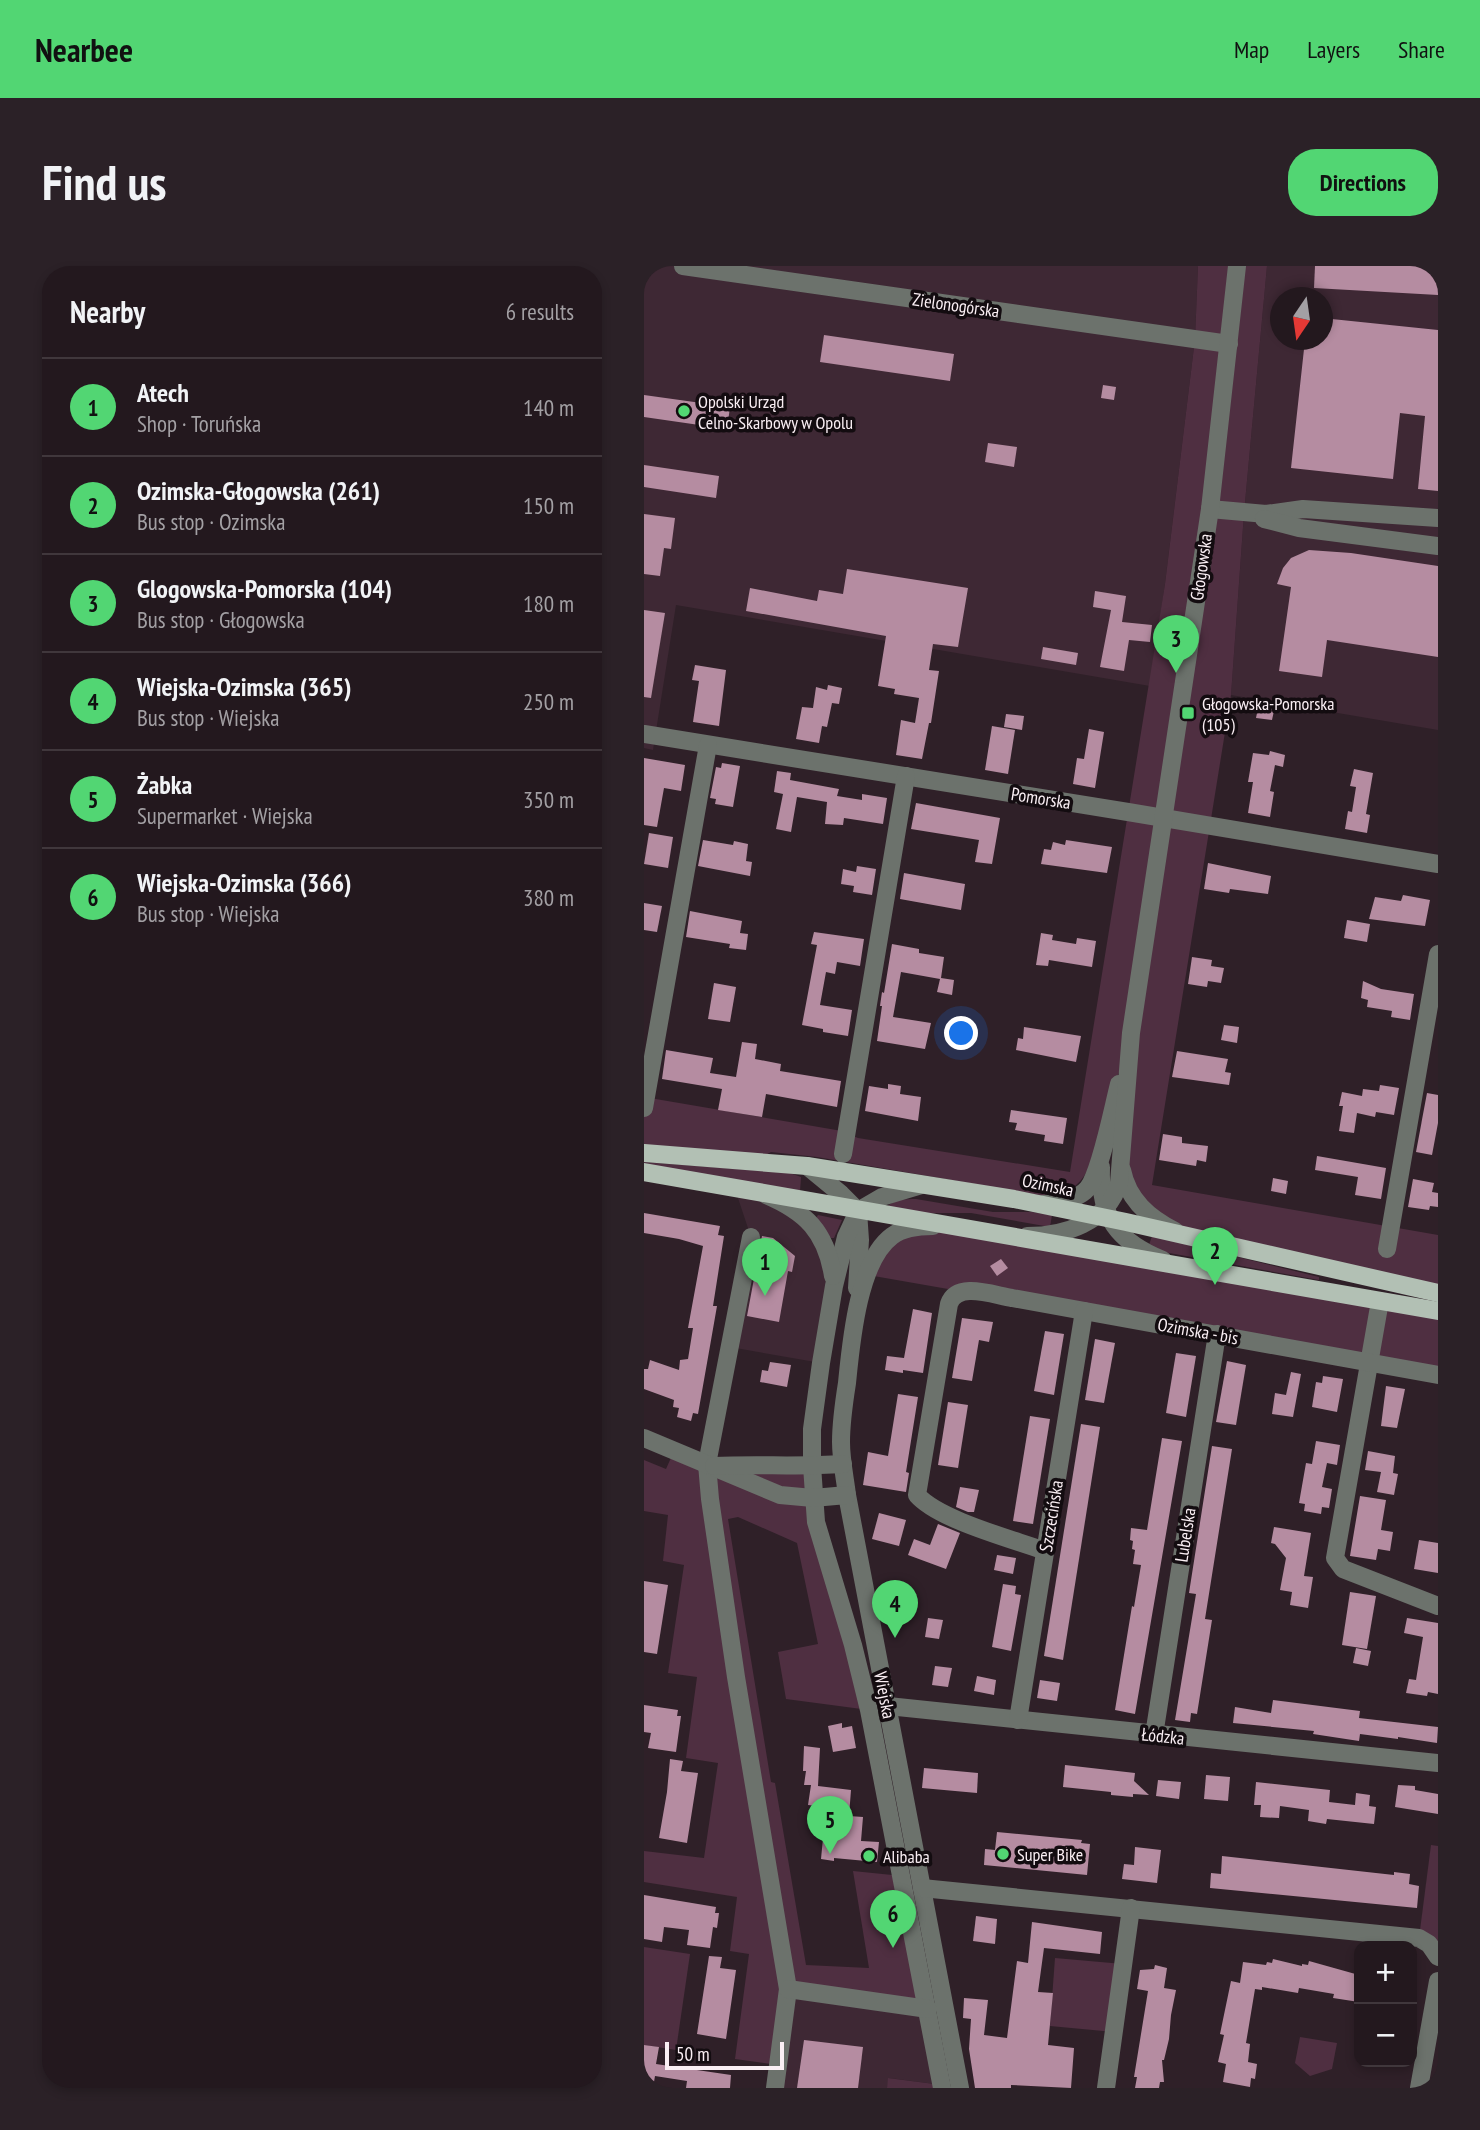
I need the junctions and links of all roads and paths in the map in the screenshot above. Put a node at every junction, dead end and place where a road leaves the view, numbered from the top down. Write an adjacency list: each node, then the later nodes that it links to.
1 (683, 266): 3 (street, Zielonogórska)
2 (1237, 266): 3 (street, Głogowska)
3 (1229, 344): 4 (street, Głogowska)
4 (1210, 509): 5 (street); 11 (street, Głogowska)
5 (1236, 512): 6 (street); 7 (street)
6 (1438, 518)
7 (1438, 546)
8 (644, 734): 9 (street, Pomorska)
9 (708, 745): 10 (street, Pomorska); 15 (street)
10 (906, 776): 11 (street, Pomorska); 18 (street)
11 (1163, 818): 12 (street, Pomorska); 14 (street, Głogowska)
12 (1438, 864)
13 (1438, 954): 31 (street)
14 (1131, 1033): 16 (street, Głogowska); 19 (street, Głogowska)
15 (644, 1108)
16 (1105, 1139): 24 (street, Głogowska); 26 (street, Głogowska)
17 (644, 1153): 20 (main road, Ozimska)
18 (844, 1154)
19 (1122, 1158): 26 (street, Głogowska); 29 (street, Głogowska)
20 (807, 1167): 22 (main road, Ozimska); 25 (street)
21 (644, 1172): 23 (main road)
22 (926, 1185): 24 (main road, Ozimska); 25 (street)
23 (762, 1194): 25 (main road); 33 (street)
24 (1038, 1204): 26 (main road, Ozimska)
25 (858, 1211): 27 (main road); 33 (street, Wiejska); 38 (street)
26 (1104, 1214): 28 (street); 29 (main road, Ozimska); 32 (street)
27 (943, 1226): 28 (main road); 38 (street, Wiejska)
28 (978, 1232): 32 (main road)
29 (1184, 1236): 34 (main road, Ozimska)
30 (751, 1237): 44 (street)
31 (1387, 1249)
32 (1186, 1268): 35 (main road)
33 (834, 1286): 45 (street, Wiejska)
34 (1438, 1293)
35 (1380, 1301): 37 (main road); 40 (street)
36 (1084, 1311): 39 (street, Ozimska - bis); 48 (street, Szczecińska); 48 (street, Ozimska - bis)
37 (1438, 1311)
38 (854, 1319): 43 (street, Wiejska)
39 (1217, 1334): 40 (street, Ozimska - bis); 52 (street, Lubelska)
40 (1369, 1362): 41 (street, Ozimska - bis); 49 (street)
41 (1438, 1375)
42 (644, 1438): 44 (street)
43 (843, 1464): 45 (street); 46 (street, Wiejska)
44 (709, 1465): 45 (street); 47 (street); 58 (street)
45 (811, 1466): 47 (street, Wiejska)
46 (847, 1495): 47 (street); 50 (street, Wiejska)
47 (813, 1498): 59 (street, Wiejska)
48 (1045, 1551): 51 (street, Szczecińska)
49 (1438, 1606)
50 (888, 1706): 51 (street, Łódzka); 54 (street, Wiejska)
51 (1018, 1720): 52 (street, Łódzka)
52 (1154, 1735): 53 (street, Łódzka)
53 (1438, 1763)
54 (922, 1888): 55 (street); 63 (street, Wiejska)
55 (1131, 1909): 56 (street); 64 (street)
56 (1438, 1957)
57 (1438, 1982): 60 (street)
58 (788, 1989): 59 (street); 61 (street)
59 (928, 2009): 62 (street, Wiejska)
60 (1433, 2040): 65 (street)
61 (775, 2088)
62 (942, 2088)
63 (960, 2088)
64 (1106, 2088)
65 (1419, 2088)

